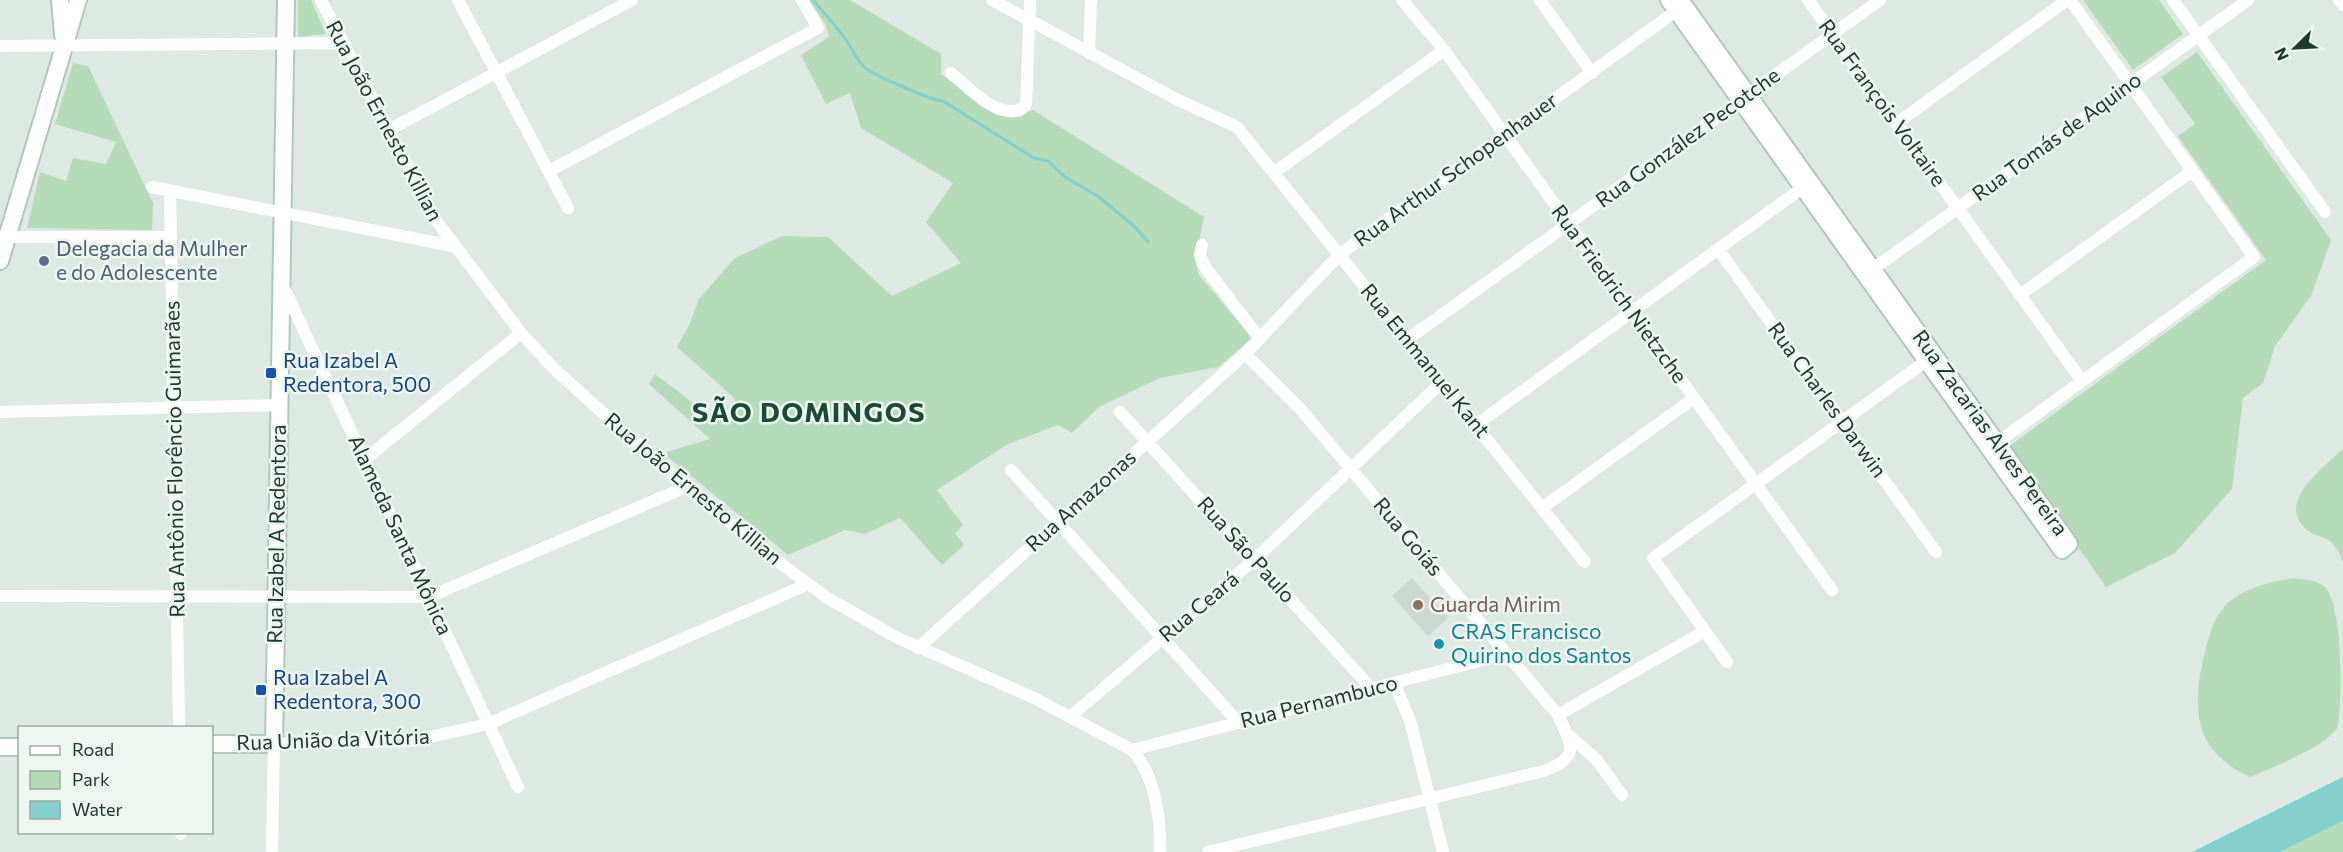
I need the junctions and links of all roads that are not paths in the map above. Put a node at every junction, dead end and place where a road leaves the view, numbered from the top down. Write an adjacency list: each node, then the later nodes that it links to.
1 (60, 0): 26 (main road)
2 (78, 0): 26 (main road)
3 (286, 0): 25 (main road, Rua Izabel A Redentora)
4 (321, 0): 24 (street, Rua João Ernesto Killian)
5 (458, 0): 30 (street)
6 (632, 0): 30 (street)
7 (802, 0): 38 (street)
8 (992, 0): 21 (street, Rua Emmanuel Kant)
9 (1030, 0): 21 (street)
10 (1091, 0): 29 (street)
11 (1402, 0): 28 (street, Rua Friedrich Nietzche)
12 (1540, 0): 31 (street)
13 (1808, 0): 22 (street, Rua François Voltaire)
14 (1880, 0): 22 (street, Rua González Pecotche)
15 (2068, 0): 33 (street); 35 (street)
16 (2173, 0): 23 (street)
17 (2248, 0): 23 (street, Rua Tomás de Aquino)
18 (2339, 0): 20 (street)
19 (1678, 4): 31 (street, Rua Arthur Schopenhauer); 34 (main road, Rua Zacarias Alves Pereira)
20 (2343, 5)
21 (1029, 20): 29 (street, Rua Emmanuel Kant); 32 (street)
22 (1833, 34): 34 (street, Rua González Pecotche); 35 (street, Rua François Voltaire)
23 (2198, 36): 33 (street, Rua Tomás de Aquino); 46 (street)
24 (342, 43): 25 (street); 36 (street, Rua João Ernesto Killian)
25 (285, 44): 26 (street); 47 (main road, Rua Izabel A Redentora)
26 (64, 45): 27 (street); 49 (main road)
27 (0, 46)
28 (1444, 50): 37 (street, Rua Friedrich Nietzche); 40 (street)
29 (1089, 53): 40 (street, Rua Emmanuel Kant)
30 (497, 72): 36 (street); 38 (street)
31 (1592, 72): 37 (street, Rua Arthur Schopenhauer)
32 (951, 74)
33 (2130, 85): 39 (street); 45 (street, Rua Tomás de Aquino)
34 (1744, 98): 41 (main road, Rua Zacarias Alves Pereira); 48 (street, Rua González Pecotche)
35 (1897, 123): 45 (street, Rua François Voltaire)
36 (387, 131): 52 (street, Rua João Ernesto Killian)
37 (1505, 135): 48 (street, Rua Friedrich Nietzche); 54 (street, Rua Arthur Schopenhauer)
38 (549, 171): 44 (street)
39 (2192, 171): 58 (street); 65 (street)
40 (1275, 172): 54 (street, Rua Emmanuel Kant)
41 (1807, 185): 53 (street); 56 (main road, Rua Zacarias Alves Pereira)
42 (152, 188): 43 (street)
43 (170, 191): 47 (street); 50 (street, Rua Antônio Florêncio Guimarães)
44 (568, 208)
45 (1958, 208): 56 (street, Rua Tomás de Aquino); 58 (street, Rua François Voltaire)
46 (2325, 212)
47 (283, 213): 52 (street); 57 (main road, Rua Izabel A Redentora)
48 (1569, 224): 59 (street, Rua Friedrich Nietzche); 62 (street, Rua González Pecotche)
49 (4, 237): 50 (street); 55 (main road)
50 (171, 237): 69 (street, Rua Antônio Florêncio Guimarães)
51 (1202, 245): 61 (street)
52 (453, 246): 60 (street, Rua João Ernesto Killian)
53 (1718, 249): 59 (street); 72 (street, Rua Charles Darwin)
54 (1340, 254): 61 (street, Rua Arthur Schopenhauer); 62 (street, Rua Emmanuel Kant)
55 (0, 261)
56 (1869, 272): 64 (main road, Rua Zacarias Alves Pereira)
57 (282, 283): 68 (main road, Rua Izabel A Redentora); 76 (street, Alameda Santa Mônica)
58 (2020, 295): 65 (street, Rua François Voltaire)
59 (1632, 312): 67 (street, Rua Friedrich Nietzche); 73 (street)
60 (521, 333): 76 (street); 80 (street, Rua João Ernesto Killian)
61 (1260, 339): 63 (street, Rua Arthur Schopenhauer)
62 (1408, 339): 66 (street, Rua Emmanuel Kant)
63 (1245, 354): 74 (street, Rua Amazonas); 77 (street, Rua Goiás)
64 (1930, 358): 72 (street); 75 (main road, Rua Zacarias Alves Pereira)
65 (2082, 381): 75 (street)
66 (1442, 382): 73 (street, Rua Emmanuel Kant); 77 (street, Rua Ceará)
67 (1694, 398): 79 (street, Rua Friedrich Nietzche); 81 (street)
68 (279, 405): 69 (street); 90 (main road, Rua Izabel A Redentora)
69 (174, 409): 70 (street); 89 (street, Rua Antônio Florêncio Guimarães)
70 (0, 412)
71 (1120, 412): 74 (street, Rua São Paulo)
72 (1842, 421): 79 (street); 83 (street, Rua Charles Darwin)
73 (1476, 425): 81 (street, Rua Emmanuel Kant)
74 (1147, 442): 82 (street, Rua Amazonas); 84 (street, Rua São Paulo)
75 (1993, 445): 75 (main road, Rua Zacarias Alves Pereira)
76 (364, 460): 91 (street, Alameda Santa Mônica)
77 (1351, 469): 84 (street, Rua Ceará); 95 (street, Rua Goiás)
78 (1011, 470): 82 (street)
79 (1755, 484): 87 (street, Rua Friedrich Nietzche); 92 (street)
80 (686, 487): 86 (street, Rua João Ernesto Killian); 91 (street)
81 (1542, 508): 85 (street, Rua Emmanuel Kant)
82 (1058, 522): 93 (street); 94 (street, Rua Amazonas)
83 (1936, 552)
84 (1255, 559): 93 (street, Rua Ceará); 98 (street, Rua São Paulo)
85 (1585, 561)
86 (808, 584): 94 (street, Rua João Ernesto Killian); 102 (street, Rua União da Vitória)
87 (1832, 590)
88 (0, 596): 89 (street)
89 (177, 596): 90 (street); 103 (street, Rua Antônio Florêncio Guimarães)
90 (276, 597): 91 (street); 106 (main road, Rua Izabel A Redentora)
91 (429, 597): 102 (street, Alameda Santa Mônica)
92 (1705, 631): 96 (street); 99 (street)
93 (1162, 638): 100 (street, Rua Ceará); 101 (street)
94 (918, 648): 100 (street, Rua João Ernesto Killian)
95 (1506, 654): 97 (street, Rua Pernambuco); 99 (street, Rua Goiás)
96 (1727, 662)
97 (1390, 684): 98 (street, Rua Pernambuco); 112 (street)
98 (1372, 689): 101 (street, Rua Pernambuco)
99 (1558, 715): 104 (street, Rua Goiás)
100 (1070, 717): 109 (street, Rua João Ernesto Killian)
101 (1239, 723): 109 (street, Rua Pernambuco)
102 (488, 724): 106 (street, Rua União da Vitória); 110 (street, Alameda Santa Mônica)
103 (179, 726)
104 (1567, 734): 111 (street); 112 (street, Rua Goiás)
105 (213, 744): 106 (main road, Rua União da Vitória)
106 (274, 744): 113 (street, Rua Izabel A Redentora)
107 (0, 747): 108 (main road)
108 (18, 747)
109 (1132, 750): 114 (street)
110 (518, 787)
111 (1622, 795)
112 (1430, 799): 115 (street); 116 (street)
113 (272, 852)
114 (1160, 852)
115 (1208, 852)
116 (1443, 852)

